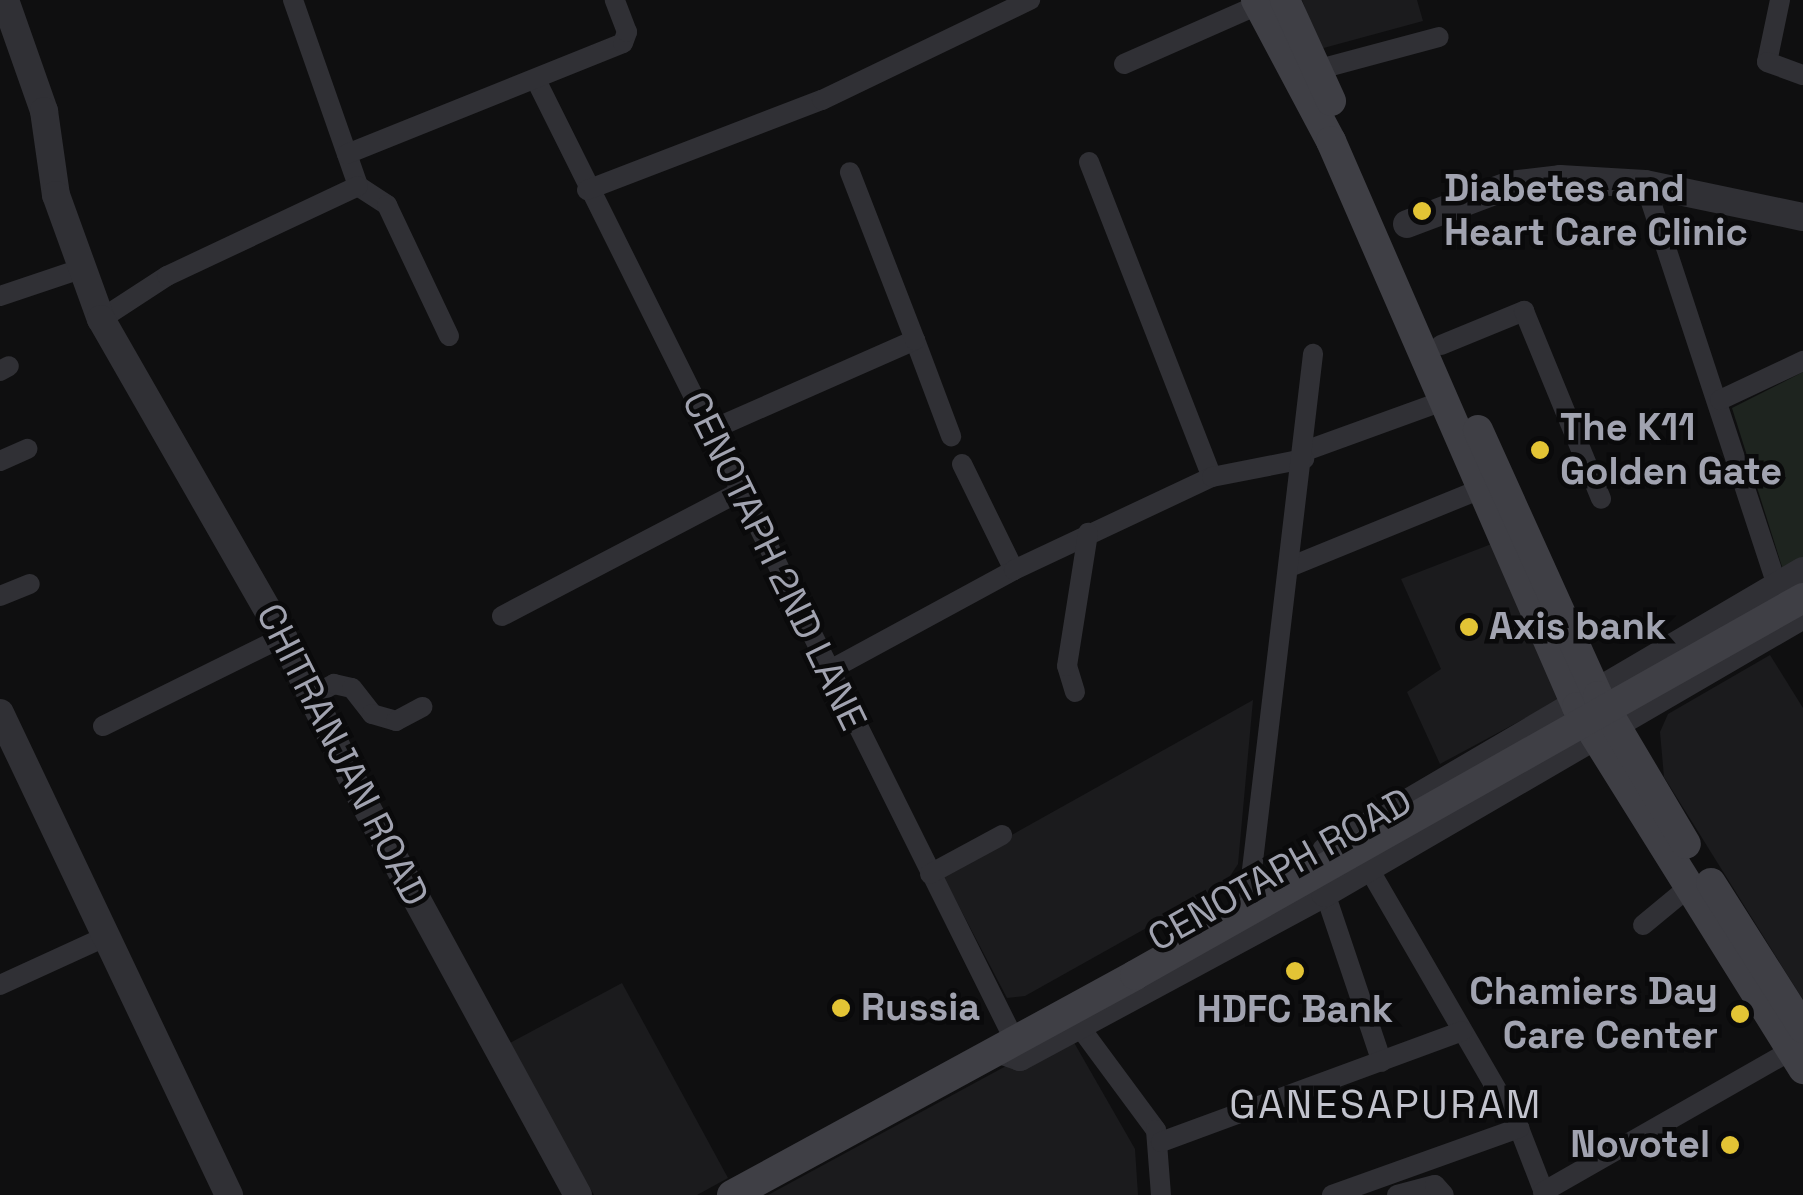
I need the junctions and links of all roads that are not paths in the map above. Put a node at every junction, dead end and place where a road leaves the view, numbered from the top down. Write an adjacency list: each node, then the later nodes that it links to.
1 (5, 0): 21 (street, CHITRANJAN ROAD)
2 (293, 0): 13 (street)
3 (615, 0): 11 (street)
4 (1030, 0): 18 (street)
5 (1780, 0): 10 (street)
6 (1266, 2): 8 (street); 9 (main road); 12 (main road)
7 (1440, 38): 9 (street)
8 (1124, 64)
9 (1316, 70): 12 (main road)
10 (1803, 75)
11 (536, 80): 13 (street); 18 (street, CENOTAPH 2ND LANE)
12 (1334, 127): 26 (main road); 29 (main road)
13 (347, 154): 17 (street)
14 (1089, 162): 35 (street)
15 (850, 172): 25 (street)
16 (1645, 184): 19 (street); 20 (street); 30 (street)
17 (358, 186): 23 (street); 24 (street)
18 (587, 190): 31 (street, CENOTAPH 2ND LANE)
19 (1803, 217)
20 (1408, 224)
21 (82, 268): 22 (street); 23 (street, CHITRANJAN ROAD)
22 (0, 296)
23 (101, 319): 48 (street, CHITRANJAN ROAD)
24 (449, 336)
25 (915, 340): 31 (street); 32 (street)
26 (1441, 345): 38 (street); 52 (main road)
27 (1313, 354): 33 (street)
28 (1803, 362): 30 (street)
29 (1446, 400): 33 (street); 36 (main road)
30 (1720, 400): 44 (street)
31 (711, 430): 37 (street, CENOTAPH 2ND LANE)
32 (952, 436)
33 (1305, 455): 35 (street); 40 (street)
34 (962, 464): 41 (street)
35 (1212, 477): 39 (street)
36 (1480, 489): 40 (street); 52 (main road)
37 (739, 492): 47 (street); 49 (street, CENOTAPH 2ND LANE)
38 (1601, 499)
39 (1088, 533): 41 (street); 50 (street)
40 (1292, 566): 62 (street)
41 (1014, 570): 49 (street)
42 (1803, 571): 44 (street, CENOTAPH ROAD)
43 (30, 584): 45 (street)
44 (1790, 591): 52 (street, CENOTAPH ROAD); 66 (main road, bridge)
45 (0, 596)
46 (1803, 615): 56 (street, CENOTAPH ROAD)
47 (502, 616)
48 (283, 636): 51 (street, CHITRANJAN ROAD); 55 (street)
49 (830, 670): 59 (street, CENOTAPH 2ND LANE)
50 (1075, 692)
51 (312, 696): 53 (street); 75 (street, CHITRANJAN ROAD)
52 (1588, 701): 56 (main road); 62 (street, CENOTAPH ROAD)
53 (422, 708)
54 (0, 713): 64 (street)
55 (103, 726)
56 (1604, 731): 58 (street, CENOTAPH ROAD); 60 (main road); 68 (main road)
57 (1002, 835): 59 (street)
58 (1369, 868): 61 (street, CENOTAPH ROAD); 67 (street)
59 (930, 874): 69 (street, CENOTAPH 2ND LANE)
60 (1689, 888): 63 (street); 68 (main road)
61 (1325, 893): 66 (street, CENOTAPH ROAD); 70 (street)
62 (1250, 895): 66 (street, CENOTAPH ROAD)
63 (1643, 925)
64 (105, 938): 65 (street); 74 (street)
65 (0, 986)
66 (1065, 1024): 69 (main road); 72 (street)
67 (1462, 1031): 70 (street); 71 (street)
68 (1799, 1049): 73 (street)
69 (997, 1051): 76 (main road); 77 (main road)
70 (1382, 1062): 72 (street)
71 (1518, 1128): 73 (street); 79 (street)
72 (1161, 1142): 78 (street)
73 (1544, 1194)
74 (229, 1195)
75 (578, 1195)
76 (732, 1195)
77 (761, 1195)
78 (1161, 1195)
79 (1332, 1195)
80 (1396, 1195): 81 (street)
81 (1444, 1195)

